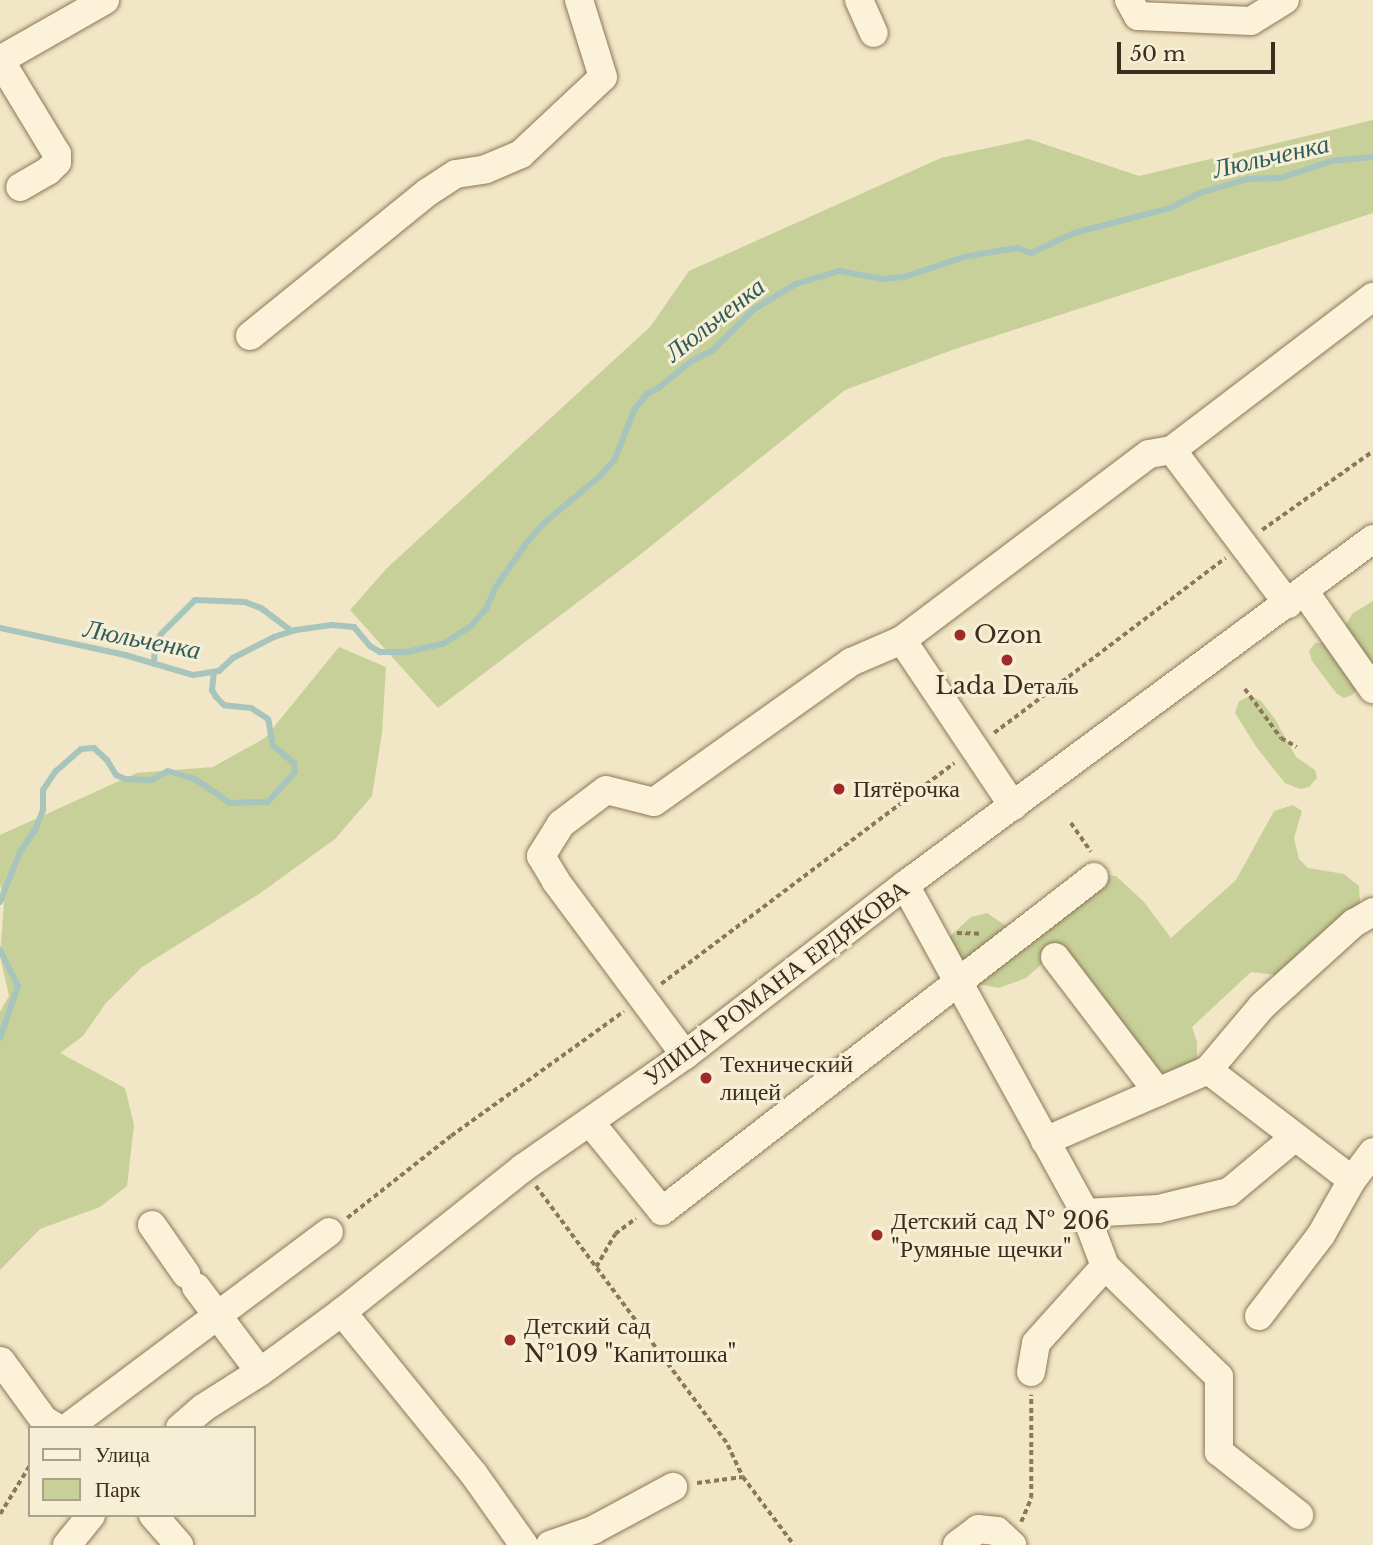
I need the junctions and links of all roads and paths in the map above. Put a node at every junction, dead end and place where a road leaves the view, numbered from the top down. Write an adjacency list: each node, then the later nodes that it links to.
1 (105, 0): 7 (street)
2 (579, 0): 10 (street)
3 (859, 0): 6 (street)
4 (1129, 0): 5 (street)
5 (1285, 0)
6 (874, 33)
7 (0, 60): 8 (street)
8 (20, 187)
9 (1373, 297): 11 (street)
10 (250, 336)
11 (1172, 450): 14 (street); 16 (street)
12 (1373, 451): 14 (path)
13 (1373, 539): 15 (street, УЛИЦА РОМАНА ЕРДЯКОВА)
14 (1245, 543): 15 (street); 20 (path)
15 (1296, 597): 18 (street); 21 (street, УЛИЦА РОМАНА ЕРДЯКОВА)
16 (902, 640): 20 (street); 28 (street)
17 (1245, 689): 19 (path)
18 (1373, 689)
19 (1297, 747)
20 (974, 748): 21 (street); 28 (path)
21 (1013, 806): 24 (street, УЛИЦА РОМАНА ЕРДЯКОВА)
22 (1071, 823): 23 (path)
23 (1094, 877): 27 (street)
24 (905, 886): 27 (street); 29 (street, УЛИЦА РОМАНА ЕРДЯКОВА)
25 (1373, 912): 30 (street)
26 (1055, 957): 31 (street)
27 (958, 982): 34 (street); 38 (street)
28 (642, 998): 29 (street); 41 (path)
29 (685, 1055): 32 (street, УЛИЦА РОМАНА ЕРДЯКОВА)
30 (1208, 1070): 31 (street); 33 (street)
31 (1158, 1092): 34 (street)
32 (590, 1122): 36 (street, УЛИЦА РОМАНА ЕРДЯКОВА); 38 (street)
33 (1295, 1137): 37 (street); 39 (street)
34 (1045, 1141): 39 (street)
35 (1373, 1152): 37 (street)
36 (523, 1168): 43 (path); 44 (street, УЛИЦА РОМАНА ЕРДЯКОВА)
37 (1352, 1180): 45 (street)
38 (654, 1203): 43 (path)
39 (1085, 1213): 42 (street)
40 (152, 1225): 46 (street)
41 (328, 1232): 46 (street)
42 (1105, 1266): 49 (street); 57 (street)
43 (596, 1267): 54 (path)
44 (342, 1312): 48 (street, УЛИЦА РОМАНА ЕРДЯКОВА); 63 (street)
45 (1259, 1316)
46 (216, 1317): 48 (street); 51 (street)
47 (1, 1361): 50 (street)
48 (260, 1372): 52 (street, УЛИЦА РОМАНА ЕРДЯКОВА)
49 (1031, 1372): 60 (path)
50 (54, 1426)
51 (70, 1426)
52 (182, 1426)
53 (28, 1468): 56 (path)
54 (743, 1477): 55 (path); 65 (path)
55 (673, 1487): 64 (street)
56 (0, 1514)
57 (1299, 1515)
58 (88, 1517): 61 (street)
59 (154, 1517): 62 (street)
60 (1012, 1544): 66 (street)
61 (67, 1545)
62 (180, 1545)
63 (524, 1545)
64 (550, 1545)
65 (793, 1545)
66 (957, 1545)

